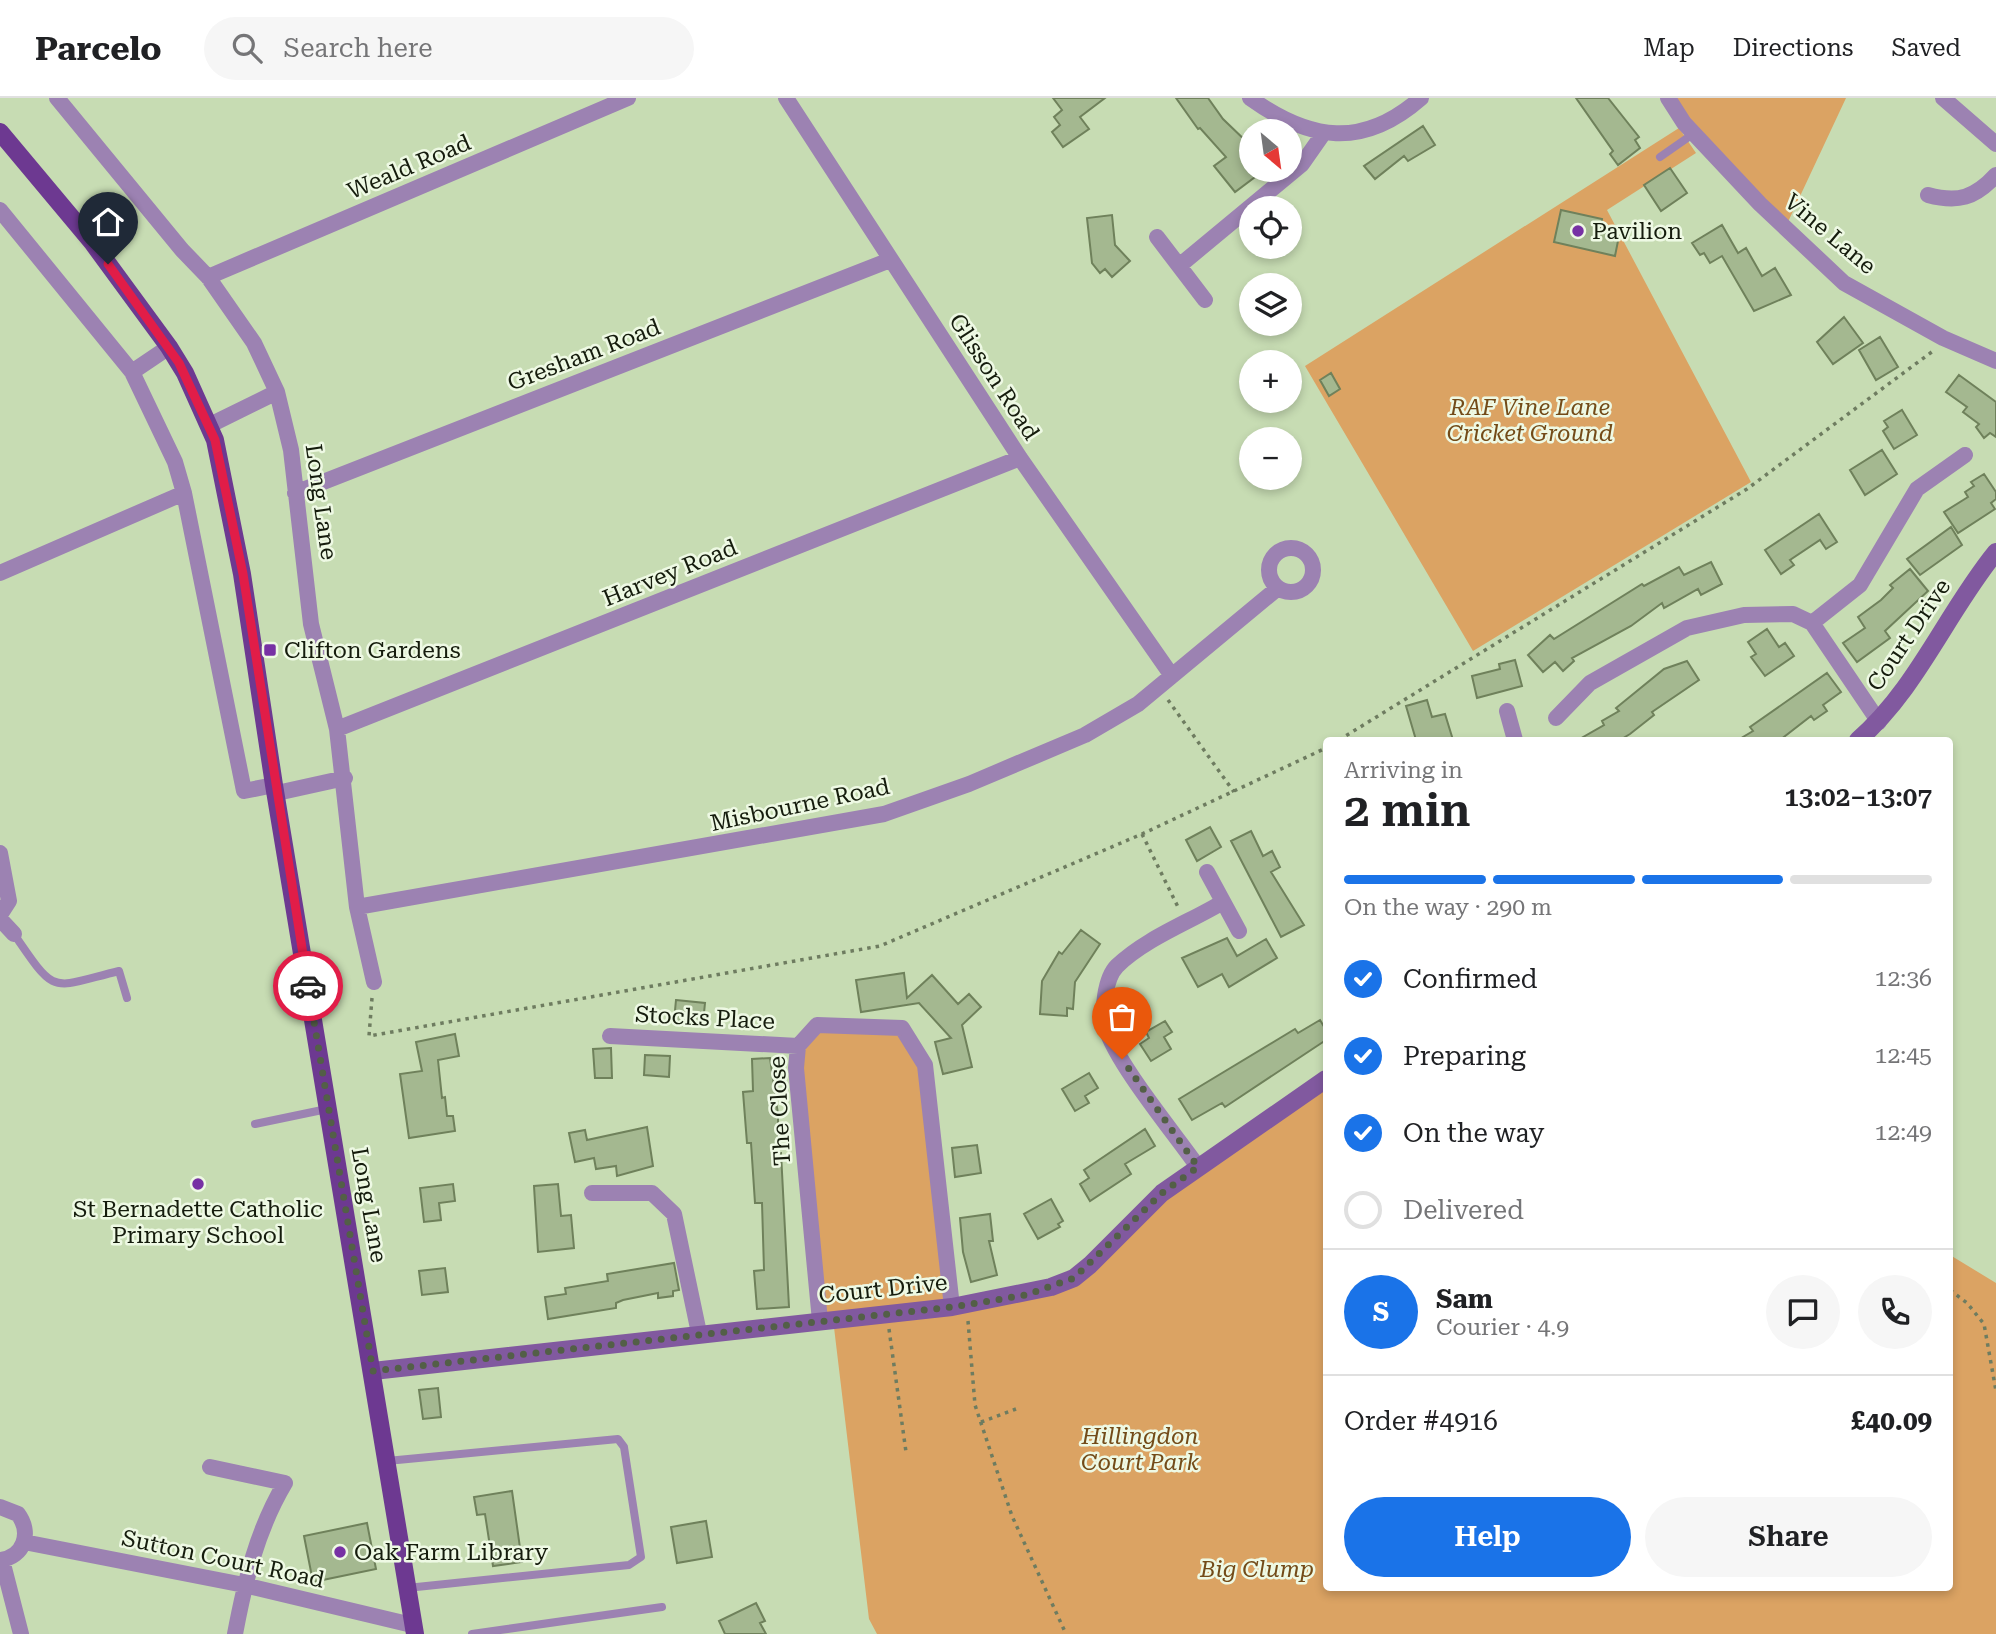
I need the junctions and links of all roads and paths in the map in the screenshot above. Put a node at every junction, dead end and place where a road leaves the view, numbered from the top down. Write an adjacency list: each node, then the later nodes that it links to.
1 (57, 98): 19 (street, Long Lane)
2 (628, 98): 19 (street, Weald Road)
3 (786, 98): 17 (street, Glisson Road)
4 (1250, 98): 9 (street)
5 (1421, 98): 9 (street)
6 (1668, 98): 10 (street, Vine Lane)
7 (1944, 98): 11 (street)
8 (0, 132): 22 (main road, Long Lane)
9 (1323, 134): 18 (street)
10 (1693, 134): 12 (lane); 21 (street, Vine Lane)
11 (1993, 141)
12 (1660, 157)
13 (1996, 175): 14 (street)
14 (1928, 195)
15 (0, 210): 24 (street)
16 (1157, 237): 18 (street)
17 (890, 260): 28 (street, Glisson Road); 30 (street, Gresham Road)
18 (1179, 267): 20 (street)
19 (208, 277): 25 (street, Long Lane)
20 (1205, 300)
21 (1943, 338): 23 (street, Vine Lane); 41 (path)
22 (169, 348): 24 (street); 26 (main road, Long Lane)
23 (1996, 361)
24 (132, 372): 29 (street)
25 (277, 392): 26 (street); 30 (street, Long Lane)
26 (210, 425): 46 (main road, Long Lane)
27 (1965, 455): 34 (street)
28 (1020, 458): 35 (street, Glisson Road); 40 (street, Harvey Road)
29 (184, 493): 32 (street); 46 (street)
30 (295, 493): 40 (street, Long Lane)
31 (1996, 552): 39 (street, Court Drive)
32 (0, 573)
33 (1278, 588): 35 (street, Misbourne Road)
34 (1812, 623): 38 (street); 39 (street)
35 (1172, 676): 36 (street, Misbourne Road)
36 (1157, 688): 47 (path); 52 (street, Misbourne Road)
37 (1507, 711): 42 (street)
38 (1556, 718)
39 (1878, 722): 43 (street, Court Drive)
40 (337, 729): 45 (street, Long Lane)
41 (1344, 737)
42 (1514, 737)
43 (1861, 737)
44 (1323, 749): 47 (path)
45 (345, 778): 46 (street); 52 (street, Long Lane)
46 (275, 789): 62 (main road, Long Lane)
47 (1234, 792): 48 (path)
48 (1142, 834): 54 (path); 57 (path)
49 (0, 853): 53 (street)
50 (1207, 872): 51 (street)
51 (1223, 902): 54 (street); 55 (street)
52 (357, 907): 57 (street, Long Lane)
53 (0, 917): 56 (street)
54 (1186, 925): 64 (street)
55 (1239, 931)
56 (14, 934): 58 (lane)
57 (373, 982)
58 (127, 998)
59 (610, 1036): 60 (street, Stocks Place)
60 (798, 1046): 67 (street, The Close); 69 (street, The Close)
61 (1323, 1081): 64 (street, Court Drive)
62 (328, 1109): 63 (lane); 71 (main road, Long Lane)
63 (255, 1125)
64 (1198, 1167): 67 (street, Court Drive)
65 (592, 1193): 70 (street)
66 (1953, 1292): 72 (path)
67 (959, 1306): 68 (street, Court Drive); 74 (path)
68 (886, 1314): 69 (street, Court Drive); 75 (path)
69 (820, 1321): 70 (street, Court Drive)
70 (699, 1333): 71 (street, Court Drive)
71 (373, 1371): 76 (main road, Long Lane)
72 (1996, 1391)
73 (1016, 1409): 74 (path)
74 (981, 1422): 80 (path)
75 (906, 1452)
76 (387, 1461): 84 (main road, Long Lane); 84 (lane)
77 (210, 1468): 83 (street)
78 (0, 1507): 81 (street)
79 (1016, 1507): 80 (path)
80 (1009, 1509): 90 (path)
81 (24, 1542): 82 (street); 83 (street, Sutton Court Road)
82 (1, 1560): 87 (street)
83 (244, 1585): 86 (street, Sutton Court Road); 88 (street)
84 (407, 1588): 86 (main road, Long Lane)
85 (662, 1607): 89 (lane)
86 (414, 1629)
87 (21, 1634)
88 (235, 1634)
89 (472, 1634)
90 (1066, 1634)

